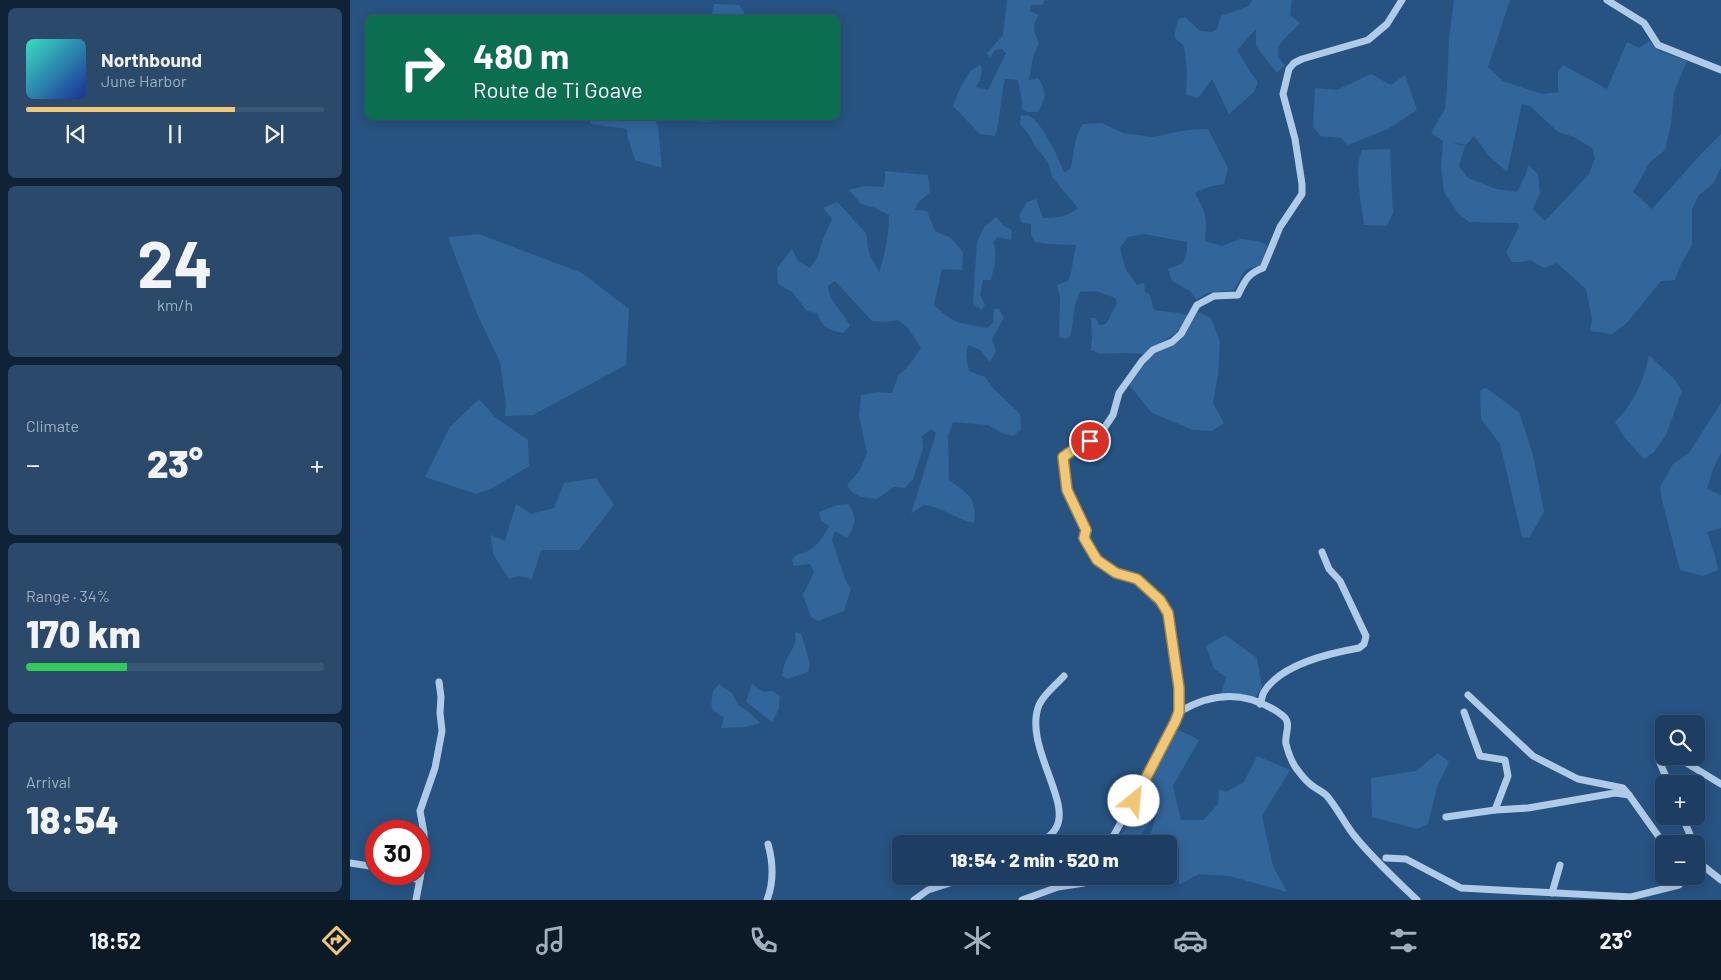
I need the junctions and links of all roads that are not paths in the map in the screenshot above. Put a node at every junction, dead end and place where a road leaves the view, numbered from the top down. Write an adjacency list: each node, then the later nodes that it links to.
1 (1402, 0): 9 (street)
2 (1607, 0): 3 (street)
3 (1721, 70)
4 (1322, 552): 8 (street)
5 (1064, 676): 17 (street)
6 (439, 682): 16 (street)
7 (1468, 696): 13 (street)
8 (1260, 704): 9 (street); 36 (street)
9 (1179, 712): 18 (street)
10 (1464, 712): 14 (street)
11 (1690, 765): 12 (street)
12 (1721, 784)
13 (1629, 795): 14 (street); 19 (street)
14 (1495, 810): 15 (street)
15 (1446, 817)
16 (422, 820)
17 (1049, 835)
18 (1114, 835)
19 (1658, 835)
20 (768, 844): 33 (street)
21 (1386, 858): 31 (street)
22 (350, 863): 23 (street)
23 (365, 865)
24 (1560, 865): 31 (street)
25 (1705, 868): 26 (street)
26 (1721, 880)
27 (419, 885): 32 (street)
28 (944, 885): 34 (street)
29 (1071, 885): 35 (street)
30 (1675, 885): 31 (street)
31 (1552, 893)
32 (416, 900)
33 (767, 900)
34 (914, 900)
35 (1022, 900)
36 (1417, 900)

